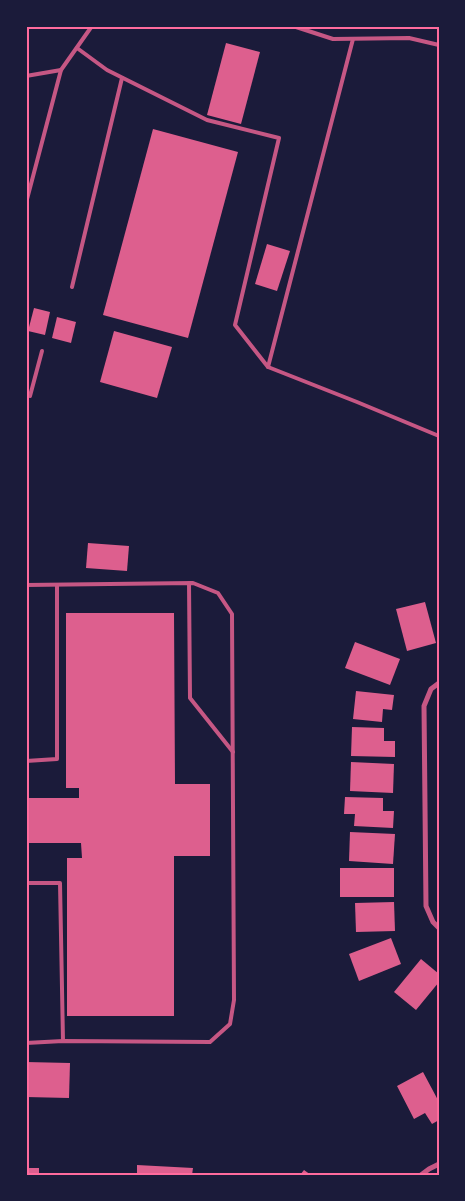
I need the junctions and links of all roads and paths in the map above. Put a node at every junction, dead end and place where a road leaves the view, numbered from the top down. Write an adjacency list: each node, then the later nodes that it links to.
1 (92, 26): 5 (lane)
2 (293, 26): 3 (lane)
3 (353, 39): 4 (lane); 12 (lane)
4 (439, 45)
5 (76, 48): 6 (lane); 8 (lane)
6 (61, 70): 7 (lane); 9 (lane)
7 (26, 76)
8 (122, 78): 10 (lane); 12 (lane)
9 (26, 203)
10 (72, 287)
11 (42, 351): 13 (lane)
12 (268, 367): 14 (lane)
13 (30, 396)
14 (439, 436)
15 (189, 583): 17 (lane); 19 (lane); 19 (lane)
16 (26, 585): 17 (lane)
17 (57, 585): 20 (lane)
18 (439, 683): 22 (street)
19 (233, 752): 23 (lane)
20 (26, 761)
21 (26, 883): 23 (lane)
22 (439, 928)
23 (63, 1041): 24 (lane)
24 (26, 1042)
25 (439, 1164): 26 (street)
26 (421, 1175)

